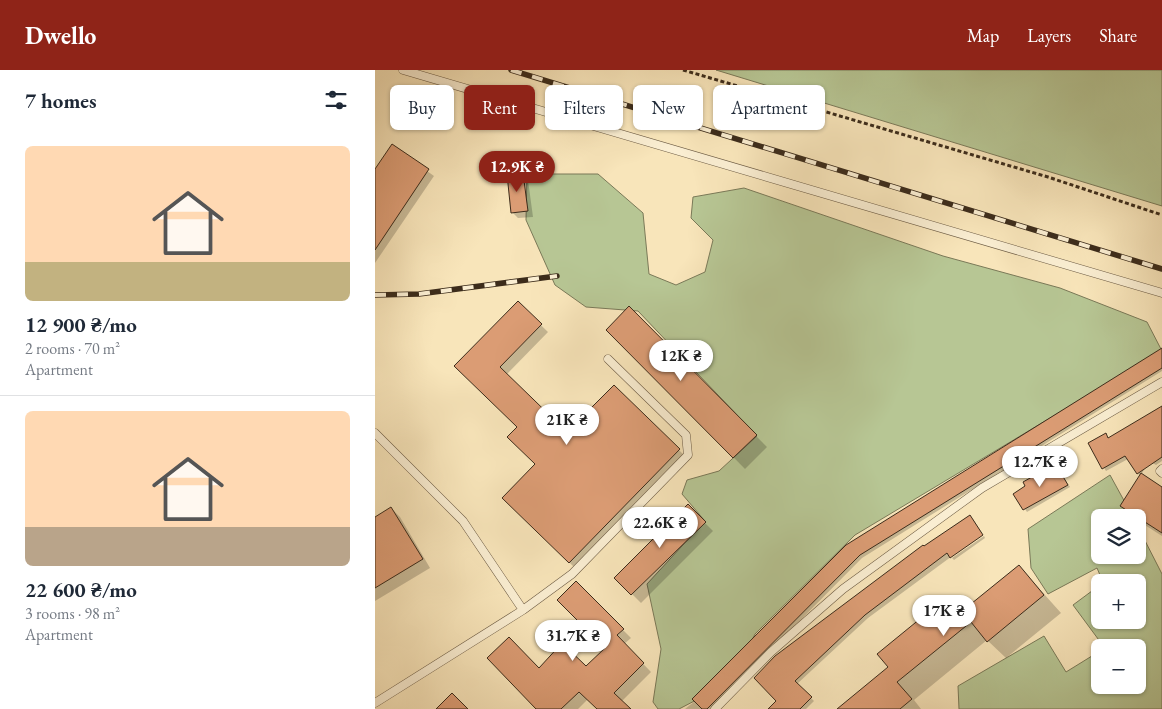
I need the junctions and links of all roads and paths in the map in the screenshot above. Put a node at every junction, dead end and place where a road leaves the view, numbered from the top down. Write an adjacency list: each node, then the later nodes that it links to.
1 (403, 70): 4 (lane)
2 (683, 70): 3 (path)
3 (1162, 215)
4 (1162, 293)
5 (608, 359): 8 (lane)
6 (1162, 382): 10 (lane)
7 (375, 433): 8 (lane)
8 (523, 610): 9 (lane)
9 (375, 703)
10 (715, 709)

